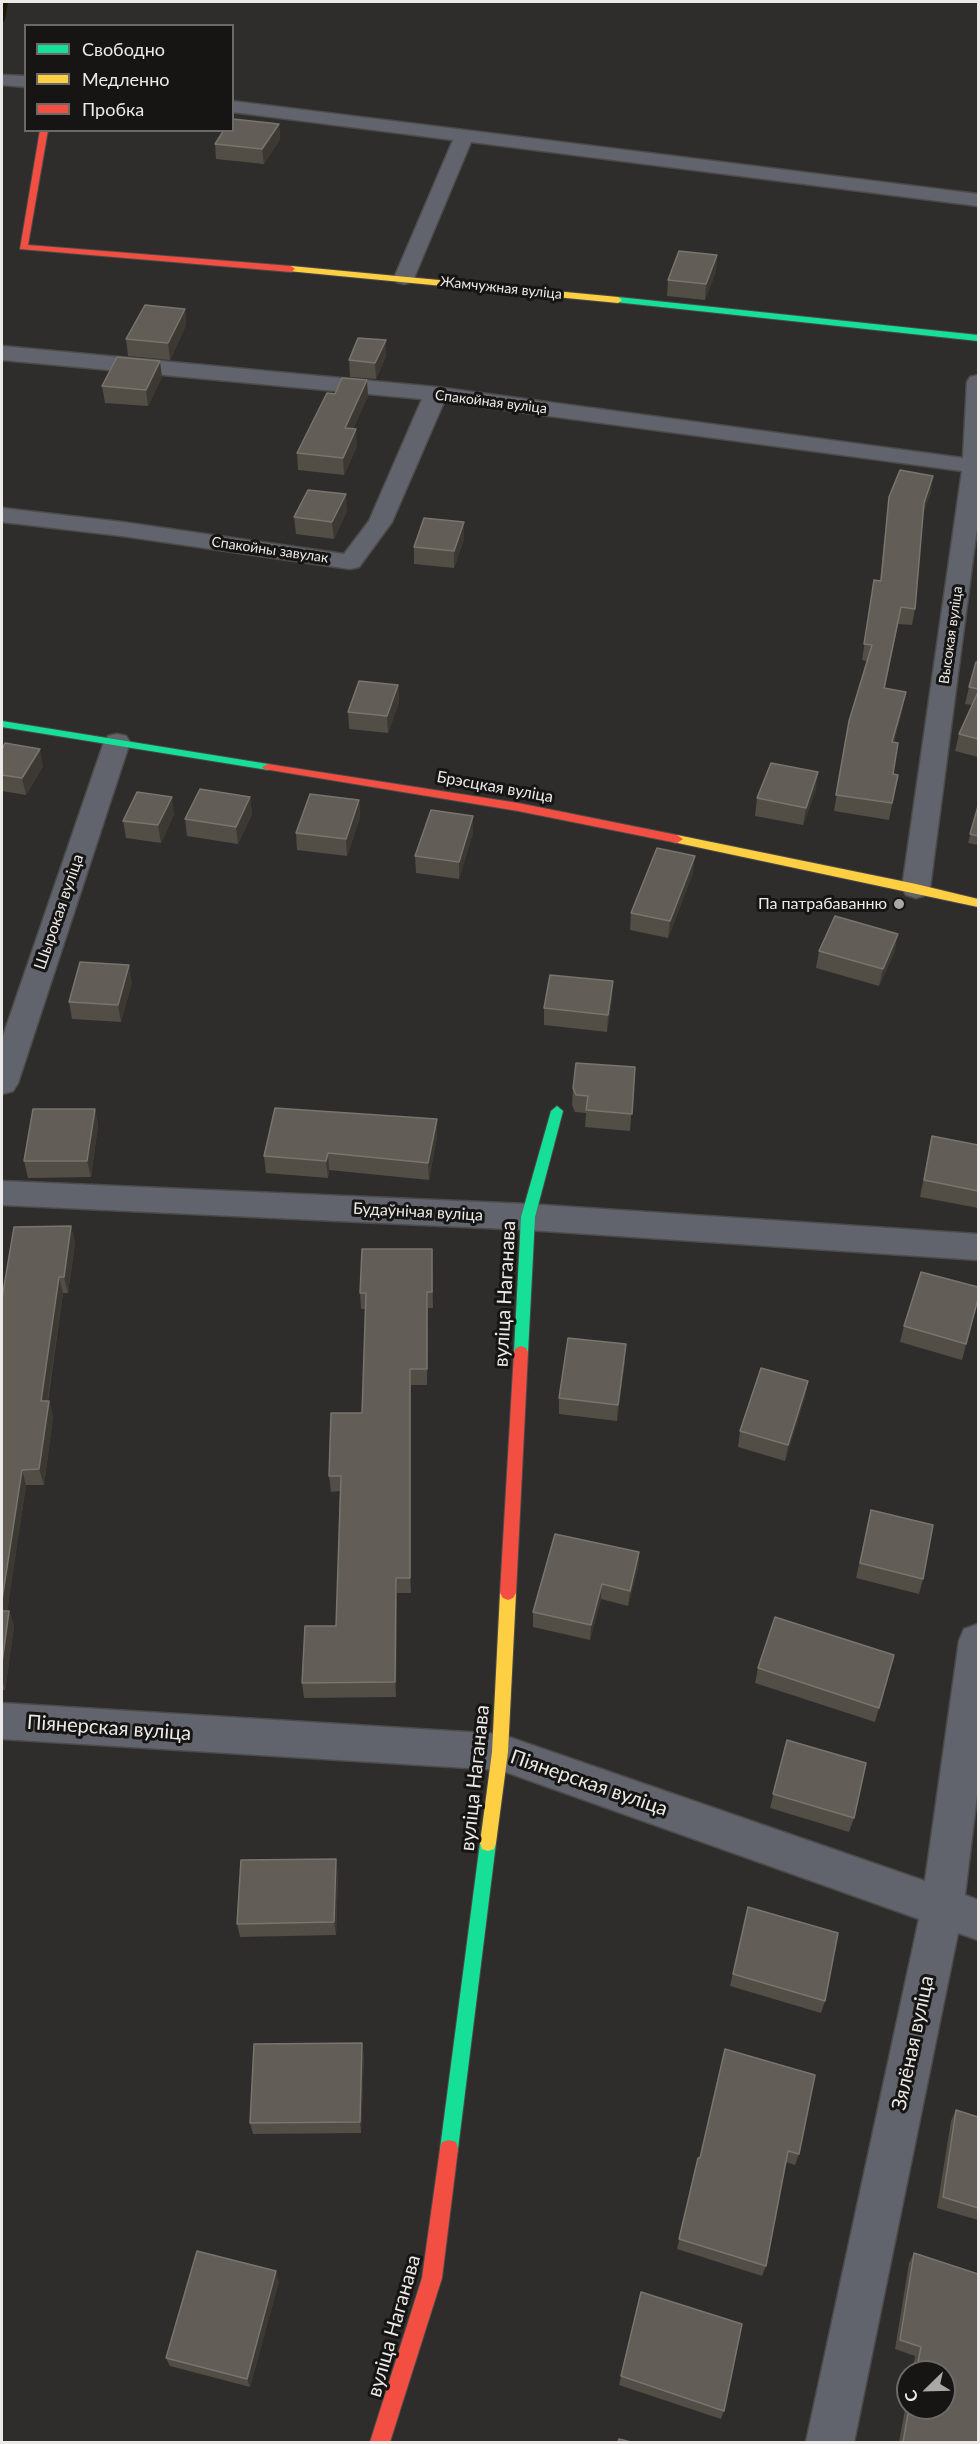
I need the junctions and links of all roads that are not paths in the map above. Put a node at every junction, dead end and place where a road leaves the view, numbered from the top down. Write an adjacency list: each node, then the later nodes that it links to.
1 (2, 80): 2 (street)
2 (24, 82)
3 (234, 106): 5 (street)
4 (44, 132): 7 (street, Жамчужная вуліца)
5 (464, 136): 6 (street); 7 (street)
6 (978, 200)
7 (404, 278): 8 (street, Жамчужная вуліца)
8 (978, 338)
9 (2, 352): 11 (street, Спакойная вуліца)
10 (978, 382): 12 (street, Высокая вуліца)
11 (436, 394): 12 (street, Спакойная вуліца); 13 (street, Спакойны завулак)
12 (976, 468): 16 (street, Высокая вуліца)
13 (2, 515)
14 (2, 724): 15 (street, Брэсцкая вуліца)
15 (117, 742): 16 (street, Брэсцкая вуліца); 18 (street, Шырокая вуліца)
16 (916, 888): 17 (street, Брэсцкая вуліца)
17 (978, 903)
18 (2, 1083)
19 (557, 1111): 21 (street, вуліца Наганава)
20 (2, 1193): 21 (street, Будаўнічая вуліца)
21 (528, 1217): 22 (street, Будаўнічая вуліца); 25 (street, вуліца Наганава)
22 (978, 1247)
23 (978, 1641): 26 (street, Зялёная вуліца)
24 (2, 1721): 25 (street, Піянерская вуліца)
25 (501, 1752): 26 (street, Піянерская вуліца); 27 (street, вуліца Наганава)
26 (960, 1914): 28 (street, Зялёная вуліца)
27 (380, 2442)
28 (830, 2442)

